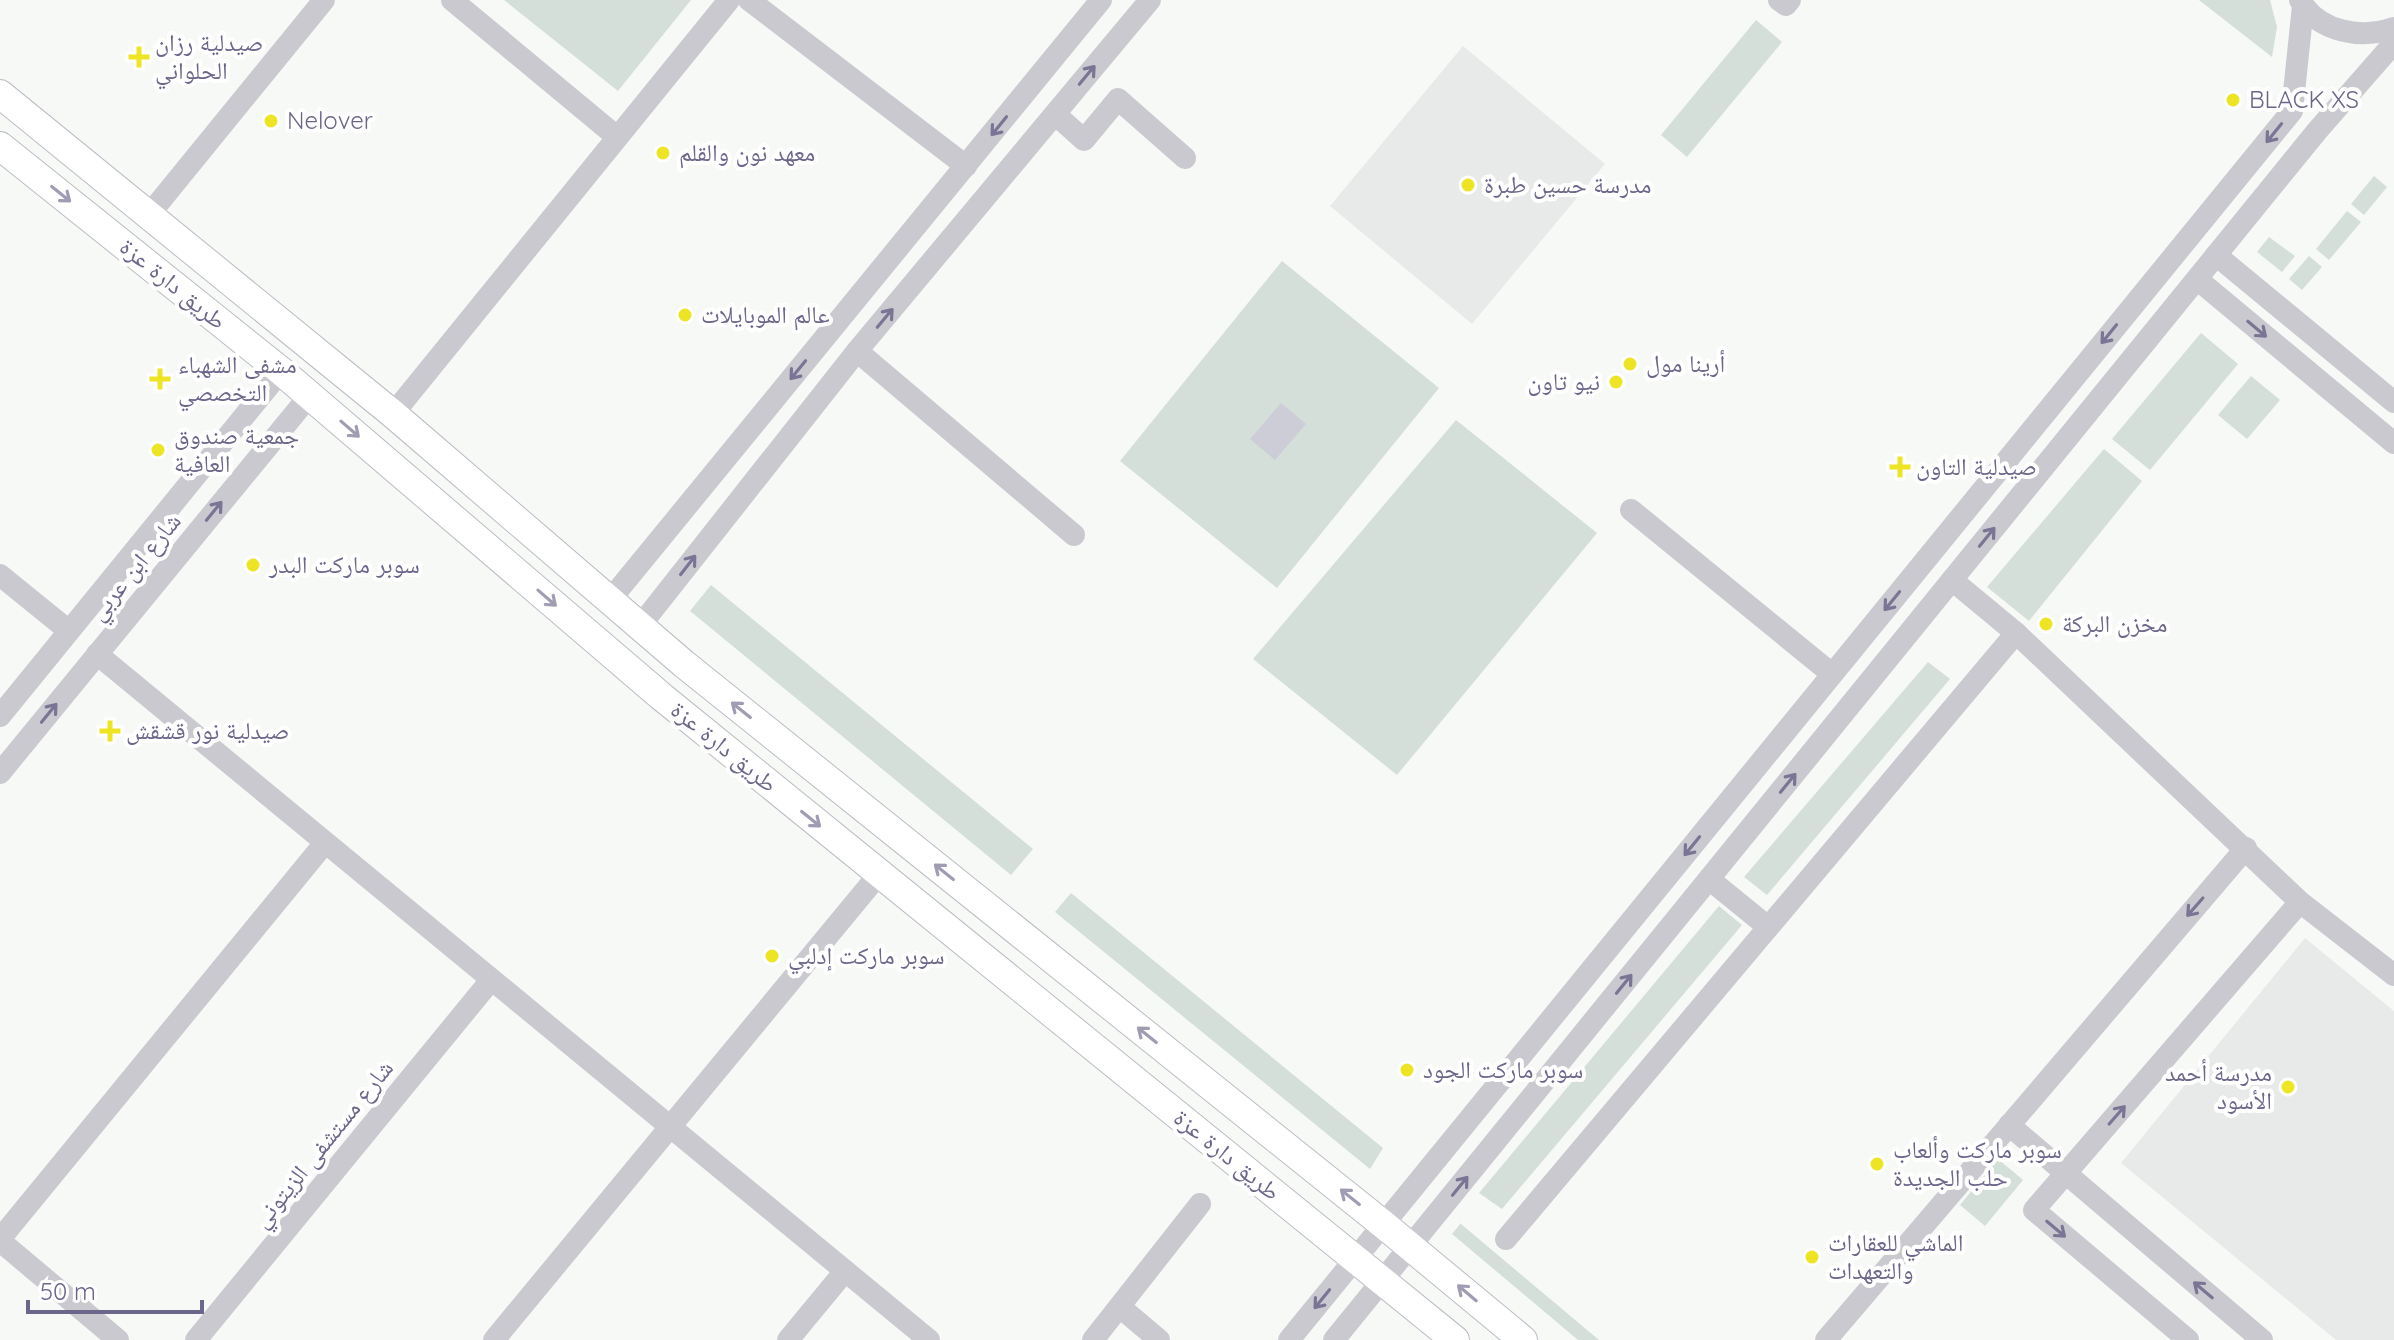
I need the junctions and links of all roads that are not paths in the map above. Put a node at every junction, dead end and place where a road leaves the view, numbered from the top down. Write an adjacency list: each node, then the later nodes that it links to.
1 (324, 0): 18 (street)
2 (452, 0): 14 (street)
3 (729, 0): 14 (street)
4 (749, 0): 17 (street)
5 (1101, 0): 17 (street, one-way to 17)
6 (1150, 0): 13 (street, one-way to 6)
7 (1779, 0): 8 (street)
8 (1790, 0)
9 (2302, 3): 10 (street); 37 (street, one-way to 37)
10 (2394, 28)
11 (2394, 43): 19 (street)
12 (0, 94): 18 (main road)
13 (1055, 114): 16 (street); 21 (street, one-way to 13)
14 (617, 137): 25 (street)
15 (0, 146): 22 (main road, طريق دارة عزة, one-way to 22)
16 (1185, 158)
17 (966, 166): 31 (street, one-way to 31)
18 (148, 216): 25 (main road)
19 (2216, 255): 20 (street); 24 (street)
20 (2197, 279): 26 (street, one-way to 26); 30 (street, one-way to 20)
21 (857, 351): 28 (street); 32 (street, one-way to 21)
22 (281, 371): 23 (main road, طريق دارة عزة); 33 (street)
23 (310, 395): 35 (street, شارع ابن عربي, one-way to 23); 38 (main road, طريق دارة عزة, one-way to 38)
24 (2394, 402)
25 (393, 414): 31 (main road)
26 (2394, 443)
27 (1631, 510): 37 (street)
28 (1074, 535)
29 (0, 575): 33 (street)
30 (1952, 580): 34 (street); 44 (street, one-way to 30)
31 (610, 600): 32 (main road)
32 (640, 626): 36 (main road)
33 (69, 631): 39 (street)
34 (2016, 633): 42 (street); 46 (street)
35 (97, 654): 40 (street, شارع ابن عربي, one-way to 35); 41 (street)
36 (684, 664): 38 (main road); 53 (main road, one-way to 36)
37 (1832, 674): 53 (street, one-way to 53)
38 (662, 697): 43 (main road, طريق دارة عزة, one-way to 43)
39 (0, 716)
40 (0, 773)
41 (324, 844): 48 (street); 55 (street)
42 (2246, 848): 45 (street); 49 (street, one-way to 49)
43 (879, 874): 50 (street); 57 (main road, طريق دارة عزة)
44 (1709, 879): 46 (street); 56 (street, one-way to 44)
45 (2300, 902): 47 (street); 51 (street, one-way to 45)
46 (1768, 927): 54 (street)
47 (2394, 975)
48 (491, 980): 50 (street); 62 (street, شارع مستشفى الزيتوني)
49 (2009, 1125): 51 (street); 72 (street)
50 (669, 1127): 58 (street); 63 (street)
51 (2066, 1174): 73 (street, one-way to 73); 74 (street, one-way to 51)
52 (1200, 1204): 60 (street)
53 (1384, 1225): 56 (main road); 57 (street)
54 (1506, 1239)
55 (0, 1240): 61 (street)
56 (1410, 1247): 59 (street); 71 (main road, one-way to 56)
57 (1356, 1259): 59 (main road, طريق دارة عزة); 68 (street, one-way to 68)
58 (845, 1271): 64 (street); 65 (street)
59 (1382, 1281): 69 (street); 70 (main road, طريق دارة عزة)
60 (1120, 1307): 66 (street); 67 (street)
61 (118, 1340)
62 (196, 1340)
63 (494, 1340)
64 (788, 1340)
65 (929, 1340)
66 (1093, 1340)
67 (1159, 1340)
68 (1289, 1340)
69 (1334, 1340)
70 (1455, 1340)
71 (1523, 1340)
72 (1826, 1340)
73 (2188, 1340)
74 (2262, 1340)

